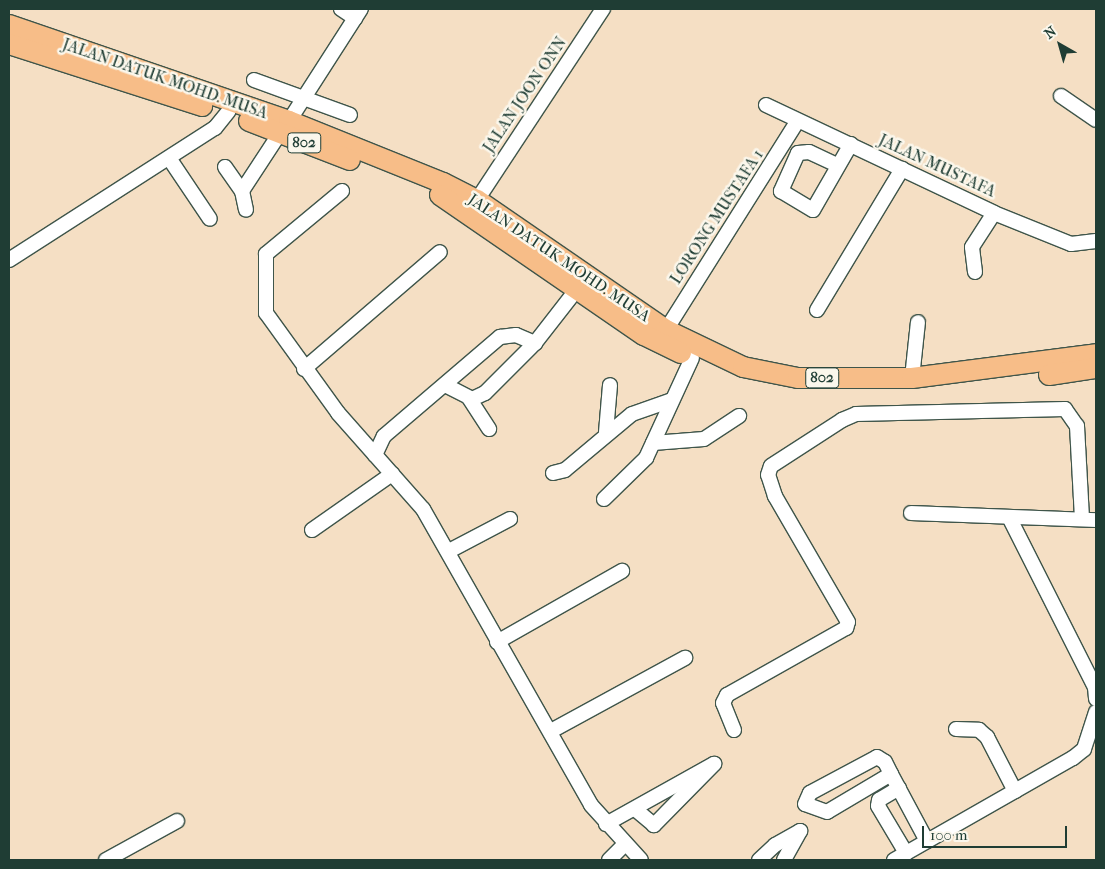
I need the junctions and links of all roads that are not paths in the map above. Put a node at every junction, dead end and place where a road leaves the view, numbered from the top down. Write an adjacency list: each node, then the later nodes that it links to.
1 (342, 9): 3 (street)
2 (603, 9): 24 (street, JALAN JOON ONN)
3 (358, 13): 8 (street)
4 (9, 26): 14 (highway, JALAN DATUK MOHD. MUSA / 802)
5 (9, 44): 10 (highway, JALAN DATUK MOHD. MUSA / 802)
6 (254, 80): 8 (street)
7 (1061, 96): 12 (street)
8 (303, 98): 11 (street); 14 (street)
9 (766, 105): 13 (street, JALAN MUSTAFA)
10 (228, 112): 14 (highway, JALAN DATUK MOHD. MUSA / 802); 16 (street)
11 (350, 115)
12 (1096, 120)
13 (797, 122): 15 (street, JALAN MUSTAFA); 21 (street, LORONG MUSTAFA 1)
14 (285, 127): 22 (street); 24 (highway, JALAN DATUK MOHD. MUSA / 802); 33 (highway, JALAN DATUK MOHD. MUSA / 802)
15 (851, 144): 17 (street); 19 (street, JALAN MUSTAFA)
16 (170, 158): 27 (street); 30 (street)
17 (837, 165): 20 (street); 20 (street)
18 (225, 167): 22 (street)
19 (902, 169): 26 (street, JALAN MUSTAFA); 34 (street)
20 (783, 179): 21 (street)
21 (764, 180): 36 (street, LORONG MUSTAFA 1)
22 (242, 191): 25 (street)
23 (342, 191): 41 (street)
24 (476, 200): 31 (highway, JALAN DATUK MOHD. MUSA / 802)
25 (246, 210)
26 (994, 213): 28 (street, JALAN MUSTAFA); 32 (street)
27 (210, 219)
28 (1096, 241)
29 (440, 252): 41 (street)
30 (9, 260)
31 (575, 268): 33 (highway); 36 (highway, JALAN DATUK MOHD. MUSA / 802)
32 (975, 272)
33 (577, 289): 37 (street); 39 (highway, JALAN DATUK MOHD. MUSA / 802)
34 (817, 310)
35 (918, 322): 42 (street)
36 (666, 330): 42 (highway, JALAN DATUK MOHD. MUSA / 802)
37 (535, 343): 43 (street); 45 (street)
38 (1096, 354): 42 (highway, JALAN DATUK MOHD. MUSA / 802)
39 (692, 358): 40 (highway, JALAN DATUK MOHD. MUSA / 802); 46 (street)
40 (1096, 368)
41 (304, 369): 51 (street)
42 (912, 378)
43 (445, 385): 45 (street); 51 (street)
44 (610, 385): 49 (street)
45 (468, 398): 48 (street)
46 (672, 400): 49 (street); 50 (street)
47 (739, 416): 50 (street)
48 (489, 429)
49 (606, 432): 52 (street)
50 (653, 443): 54 (street)
51 (375, 455): 53 (street)
52 (553, 473)
53 (392, 474): 59 (street); 60 (street)
54 (604, 498)
55 (911, 513): 56 (street)
56 (1009, 516): 58 (street); 64 (street)
57 (510, 519): 60 (street)
58 (1089, 520): 67 (street)
59 (312, 530)
60 (449, 551): 62 (street)
61 (622, 571): 62 (street)
62 (497, 642): 68 (street)
63 (685, 658): 68 (street)
64 (1096, 699)
65 (1096, 712): 72 (street)
66 (956, 729): 72 (street)
67 (734, 730)
68 (551, 731): 76 (street)
69 (891, 774): 70 (street); 71 (street); 73 (street)
70 (840, 776): 73 (street); 73 (street)
71 (899, 788): 77 (street); 79 (street)
72 (1015, 791): 77 (street)
73 (851, 797)
74 (635, 809): 74 (street); 76 (street)
75 (177, 821): 80 (street)
76 (606, 824): 78 (street)
77 (927, 842): 79 (street)
78 (625, 844): 81 (street); 82 (street)
79 (900, 857)
80 (106, 860)
81 (609, 860)
82 (641, 860)
83 (759, 860): 84 (street)
84 (784, 860)

